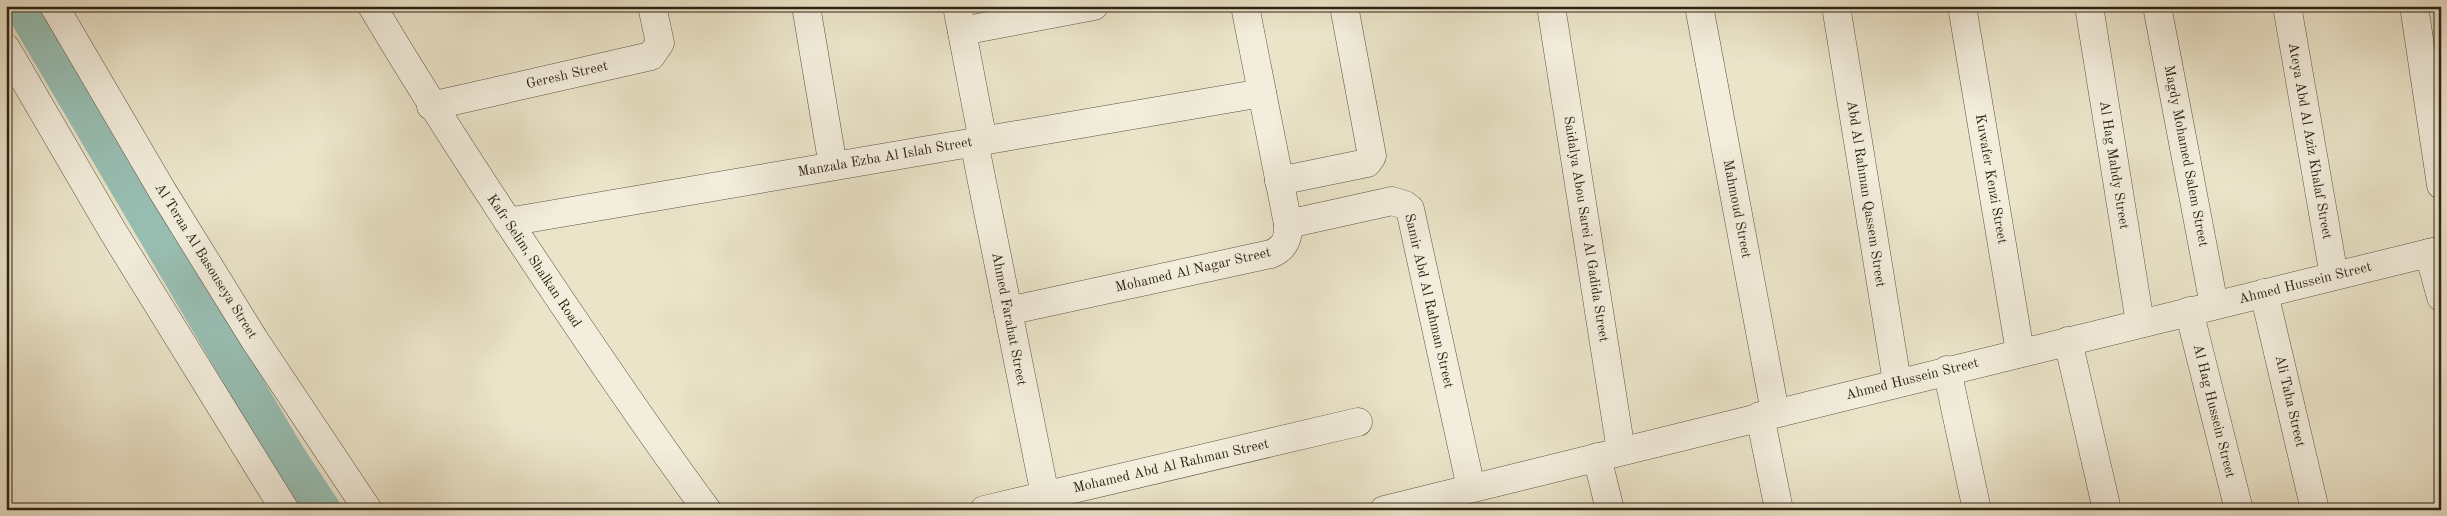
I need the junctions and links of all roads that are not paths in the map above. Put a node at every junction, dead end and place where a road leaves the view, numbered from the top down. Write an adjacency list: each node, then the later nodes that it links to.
1 (54, 6): 44 (street, Al Teraa Al Basouseya Street)
2 (372, 6): 19 (street, Kafr Selim, Shalkan Road)
3 (652, 6): 19 (street, Geresh Street)
4 (806, 6): 21 (street)
5 (1094, 6): 16 (street)
6 (1246, 6): 18 (street, Mohamed Al Nagar Street)
7 (1344, 6): 22 (street)
8 (1551, 6): 39 (street, Saidalya Abou Sarei Al Gadida Street)
9 (1699, 6): 37 (street, Mahmoud Street)
10 (1836, 6): 36 (street, Abd Al Rahman Qassem Street)
11 (1962, 6): 34 (street, Kuwafer Kenzi Street)
12 (2089, 6): 32 (street, Al Hag Mahdy Street)
13 (2157, 6): 30 (street, Magdy Mohamed Salem Street)
14 (2287, 6): 27 (street, Ateya Abd Al Aziz Khalaf Street)
15 (2414, 6): 23 (street)
16 (960, 18): 20 (street, Ahmed Farahat Street)
17 (6, 48): 43 (street)
18 (1262, 93): 20 (street, Manzala Ezba Al Islah Street); 22 (street, Mohamed Al Nagar Street)
19 (431, 106): 24 (street, Kafr Selim, Shalkan Road)
20 (978, 141): 21 (street, Manzala Ezba Al Islah Street); 31 (street, Ahmed Farahat Street)
21 (833, 166): 24 (street, Manzala Ezba Al Islah Street)
22 (1279, 181): 25 (street, Mohamed Al Nagar Street)
23 (2441, 185)
24 (508, 222): 45 (street, Kafr Selim, Shalkan Road)
25 (1288, 224): 31 (street, Mohamed Al Nagar Street); 40 (street, Samir Abd Al Rahman Street)
26 (2435, 252): 27 (street, Ahmed Hussein Street); 29 (street)
27 (2334, 276): 28 (street, Ahmed Hussein Street)
28 (2264, 293): 30 (street, Ahmed Hussein Street); 53 (street, Ali Taha Street)
29 (2441, 297)
30 (2202, 308): 32 (street, Ahmed Hussein Street); 52 (street, Al Hag Hussein Street)
31 (1008, 311): 41 (street, Ahmed Farahat Street)
32 (2140, 323): 33 (street, Ahmed Hussein Street)
33 (2068, 341): 34 (street, Ahmed Hussein Street); 51 (street)
34 (2020, 352): 35 (street, Ahmed Hussein Street)
35 (1947, 370): 36 (street, Ahmed Hussein Street); 50 (street)
36 (1896, 382): 37 (street, Ahmed Hussein Street)
37 (1768, 414): 39 (street, Ahmed Hussein Street); 49 (street, Mahmoud Street)
38 (1358, 422): 41 (street, Mohamed Abd Al Rahman Street)
39 (1609, 454): 40 (street, Ahmed Hussein Street); 48 (street, Saidalya Abou Sarei Al Gadida Street)
40 (1471, 488): 42 (street, Ahmed Hussein Street)
41 (1045, 495): 46 (street, Mohamed Abd Al Rahman Street)
42 (1433, 504): 47 (street, Ahmed Hussein Street)
43 (284, 510)
44 (368, 510)
45 (707, 510)
46 (984, 510)
47 (1384, 510)
48 (1610, 510)
49 (1779, 510)
50 (1977, 510)
51 (2107, 510)
52 (2239, 510)
53 (2315, 510)

